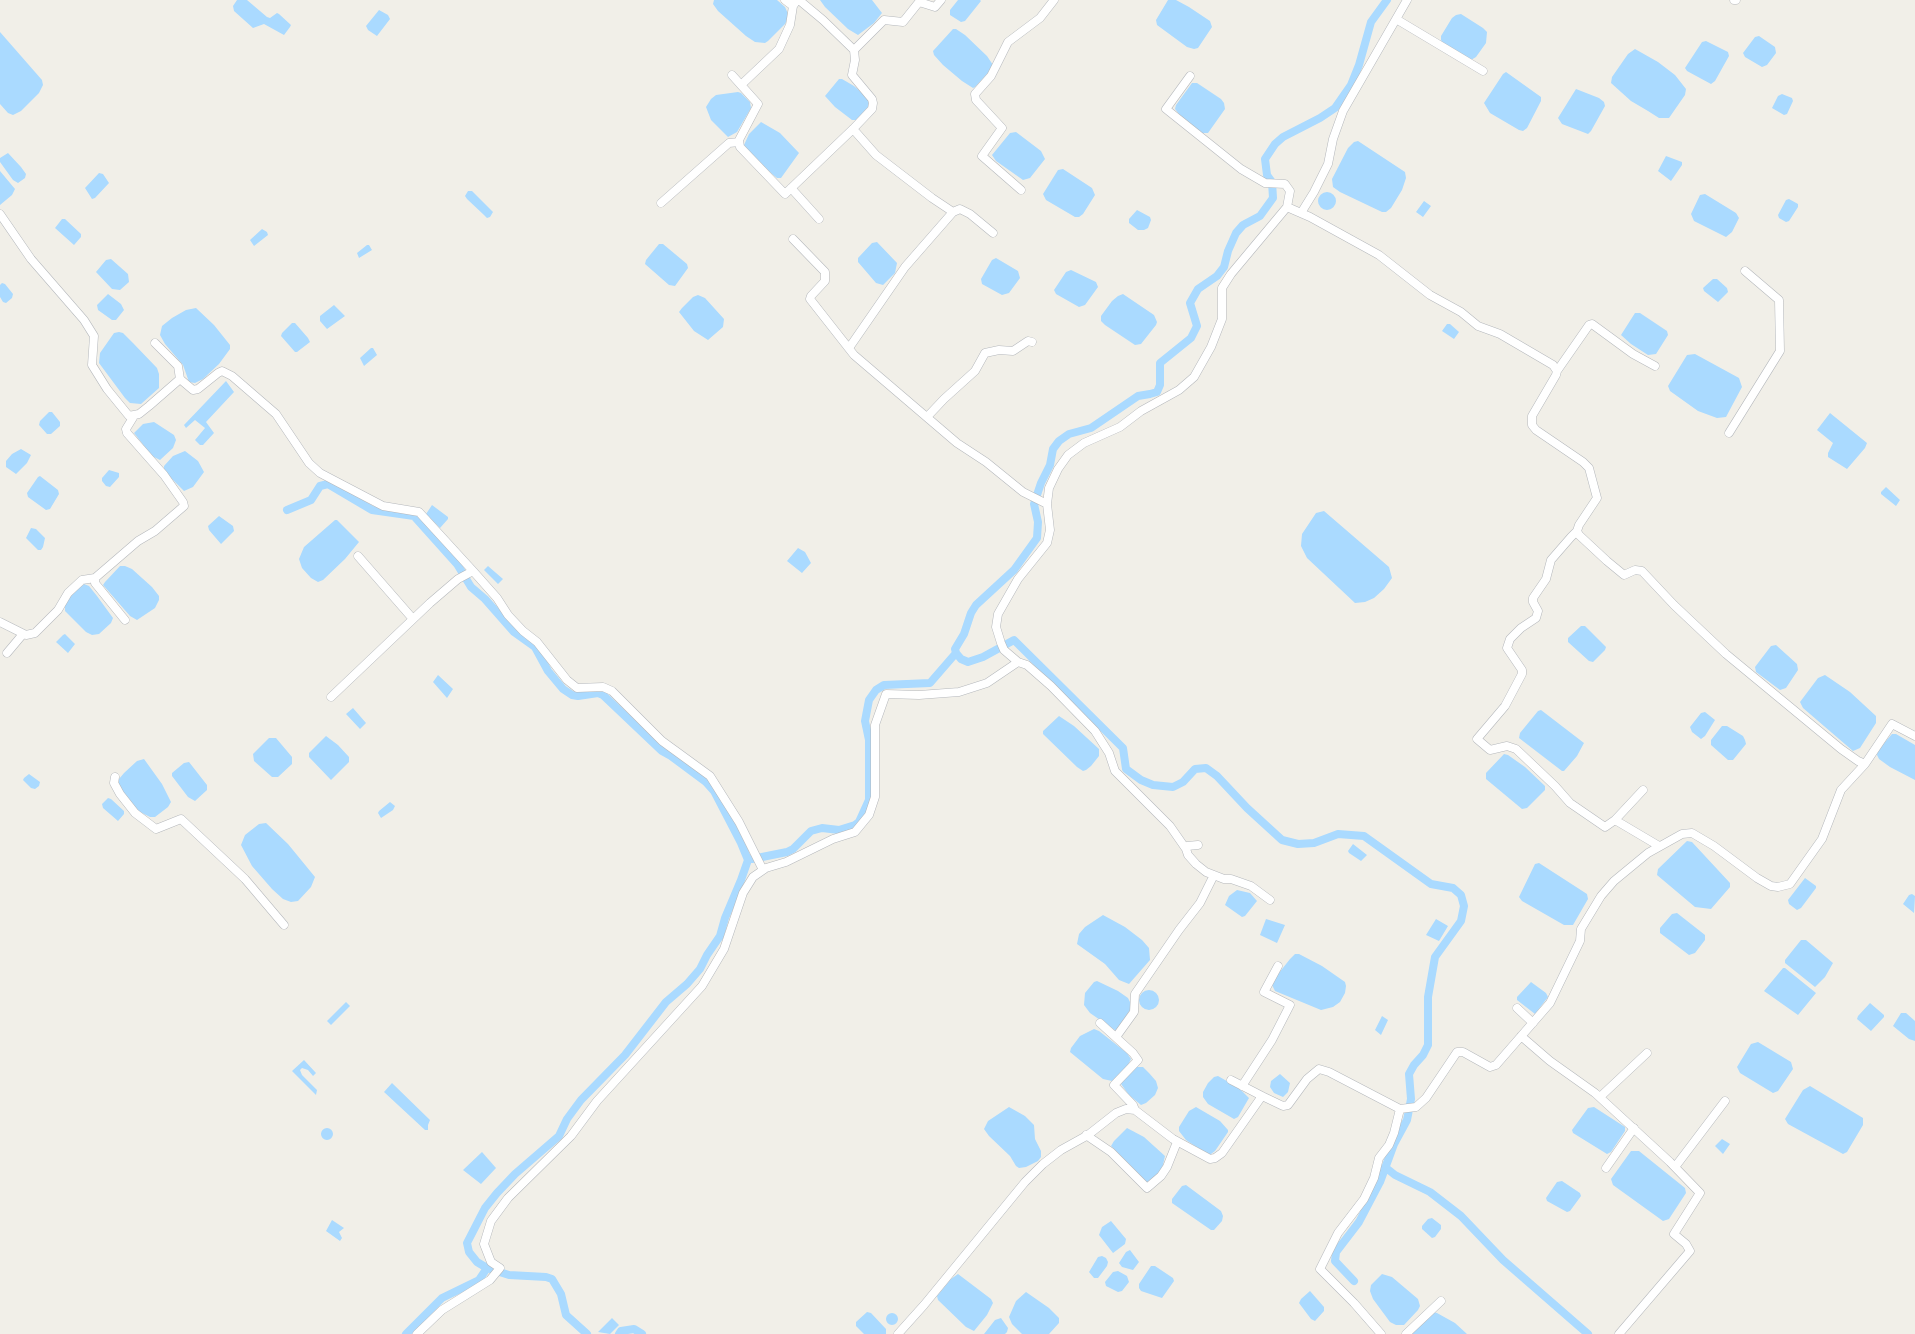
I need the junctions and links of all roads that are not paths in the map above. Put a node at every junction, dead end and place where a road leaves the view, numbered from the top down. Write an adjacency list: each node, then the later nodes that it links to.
1 (785, 0): 5 (street)
2 (941, 0): 7 (street)
3 (1054, 0): 15 (street)
4 (1407, 0): 6 (street)
5 (796, 2): 7 (street); 11 (street)
6 (1396, 19): 8 (street); 19 (street)
7 (854, 50): 12 (street)
8 (1483, 71)
9 (732, 75): 11 (street)
10 (1190, 76): 17 (street)
11 (741, 85): 13 (street)
12 (853, 129): 14 (street); 18 (street)
13 (738, 142): 14 (street); 16 (street)
14 (790, 188): 21 (street)
15 (1021, 190)
16 (661, 203)
17 (1287, 207): 19 (street); 34 (street)
18 (953, 212): 22 (street); 27 (street)
19 (1300, 213): 29 (street)
20 (0, 214): 31 (street)
21 (819, 218)
22 (993, 233)
23 (793, 239): 27 (street)
24 (1745, 271): 33 (street)
25 (1032, 342): 32 (street)
26 (155, 343): 30 (street)
27 (849, 348): 32 (street)
28 (1655, 366): 29 (street)
29 (1556, 371): 35 (street)
30 (180, 379): 31 (street); 37 (street)
31 (134, 416): 38 (street)
32 (927, 417): 34 (street)
33 (1729, 433)
34 (1047, 504): 44 (street)
35 (1578, 531): 47 (street); 50 (street)
36 (358, 556): 39 (street)
37 (474, 571): 39 (street); 54 (street)
38 (95, 578): 40 (street); 42 (street)
39 (413, 619): 45 (street)
40 (125, 620)
41 (0, 622): 42 (street)
42 (23, 634): 43 (street)
43 (8, 653)
44 (1018, 662): 53 (street); 54 (street)
45 (331, 697)
46 (1915, 736): 47 (street)
47 (1865, 764): 52 (street)
48 (115, 777): 57 (street)
49 (1643, 790): 50 (street)
50 (1615, 820): 52 (street)
51 (1198, 845): 53 (street)
52 (1659, 846): 61 (street)
53 (1186, 849): 55 (street)
54 (763, 870): 78 (street)
55 (1214, 875): 56 (street); 63 (street)
56 (1270, 900)
57 (284, 925)
58 (1278, 966): 66 (street)
59 (1517, 1008): 61 (street)
60 (1100, 1023): 63 (street)
61 (1533, 1023): 62 (street)
62 (1521, 1036): 68 (street); 70 (street)
63 (1116, 1038): 71 (street)
64 (1647, 1053): 68 (street)
65 (1231, 1080): 66 (street)
66 (1242, 1086): 67 (street)
67 (1262, 1096): 70 (street); 74 (street)
68 (1600, 1097): 72 (street)
69 (1725, 1101): 75 (street)
70 (1400, 1109): 80 (street)
71 (1135, 1110): 73 (street); 74 (street)
72 (1634, 1128): 75 (street); 76 (street)
73 (1086, 1136): 74 (street); 79 (street)
74 (1177, 1142)
75 (1675, 1167): 82 (street)
76 (1606, 1168)
77 (1441, 1301): 81 (street)
78 (417, 1334)
79 (898, 1334)
80 (1381, 1334)
81 (1406, 1334)
82 (1619, 1334)

